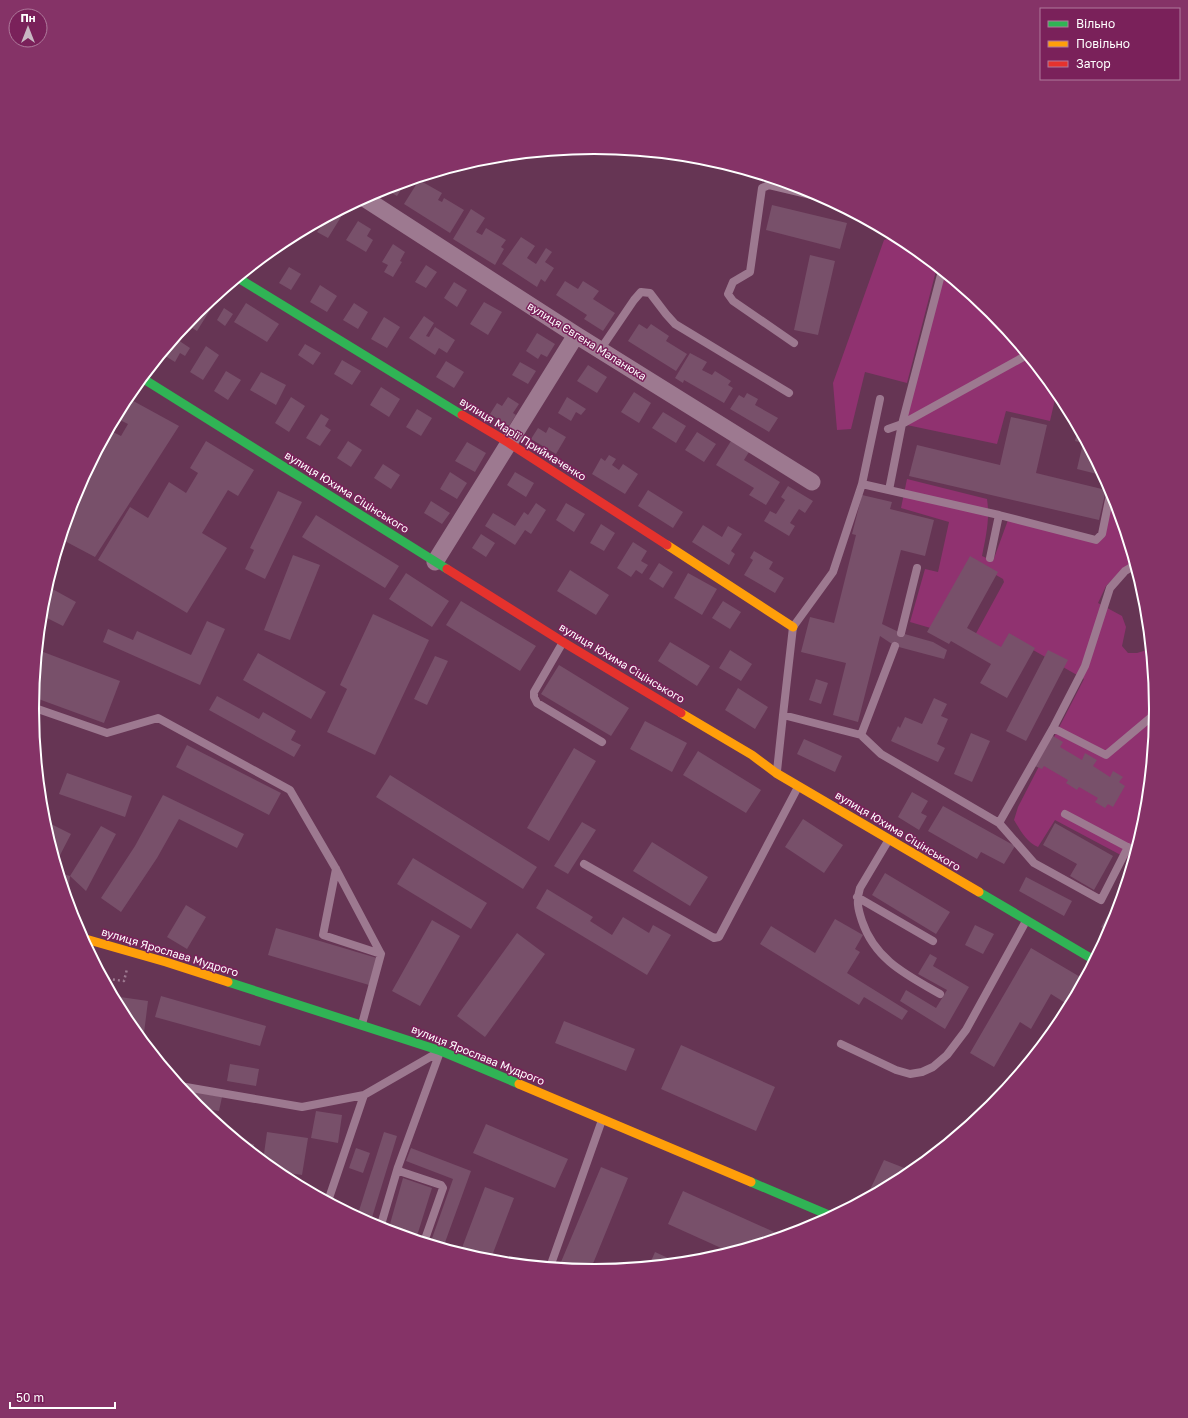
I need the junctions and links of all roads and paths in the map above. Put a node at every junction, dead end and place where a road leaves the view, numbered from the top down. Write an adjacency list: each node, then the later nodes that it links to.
1 (794, 192): 6 (lane)
2 (370, 202): 5 (street, вулиця Євгена Маланюка)
3 (941, 276): 12 (lane)
4 (242, 280): 14 (street, вулиця Марії Приймаченко)
5 (576, 335): 7 (street, вулиця Євгена Маланюка); 14 (street)
6 (794, 343)
7 (600, 350): 10 (lane); 15 (street, вулиця Євгена Маланюка)
8 (1023, 357): 12 (lane)
9 (147, 381): 21 (street, вулиця Юхима Сіцінського)
10 (789, 393)
11 (880, 399): 16 (lane)
12 (902, 424): 13 (lane); 17 (lane)
13 (888, 429)
14 (509, 443): 21 (street); 24 (street, вулиця Марії Приймаченко)
15 (812, 482)
16 (862, 484): 17 (lane); 24 (lane)
17 (889, 490): 19 (lane)
18 (1109, 501): 19 (lane)
19 (999, 515): 20 (lane)
20 (990, 558)
21 (435, 562): 26 (street, вулиця Юхима Сіцінського)
22 (917, 568): 25 (lane)
23 (1131, 568): 31 (lane)
24 (793, 627): 29 (lane)
25 (901, 633)
26 (563, 642): 33 (lane); 34 (street, вулиця Юхима Сіцінського)
27 (895, 646): 32 (lane)
28 (39, 709): 42 (lane)
29 (783, 715): 32 (lane); 34 (lane)
30 (1149, 719): 31 (lane)
31 (1053, 728): 37 (lane)
32 (861, 735): 37 (lane)
33 (602, 742)
34 (776, 773): 35 (street, вулиця Юхима Сіцінського)
35 (798, 786): 38 (street, вулиця Юхима Сіцінського); 41 (lane)
36 (1065, 814): 39 (lane)
37 (999, 823): 40 (lane)
38 (889, 840): 43 (lane); 44 (street, вулиця Юхима Сіцінського)
39 (1131, 848)
40 (1130, 852)
41 (584, 864)
42 (336, 869): 48 (lane); 48 (lane)
43 (857, 897): 46 (lane); 51 (lane)
44 (1026, 921): 49 (street, вулиця Юхима Сіцінського); 53 (lane)
45 (90, 940): 47 (street, вулиця Ярослава Мудрого)
46 (933, 941)
47 (131, 952): 50 (path); 52 (street, вулиця Ярослава Мудрого)
48 (381, 954): 52 (lane)
49 (1090, 958)
50 (109, 979)
51 (940, 994)
52 (361, 1024): 54 (street, вулиця Ярослава Мудрого)
53 (841, 1044)
54 (441, 1051): 56 (lane); 57 (street, вулиця Ярослава Мудрого); 58 (lane)
55 (189, 1088): 56 (lane)
56 (364, 1095): 59 (lane)
57 (603, 1119): 60 (street, вулиця Ярослава Мудрого); 63 (lane)
58 (398, 1168): 61 (lane); 62 (lane)
59 (329, 1197)
60 (825, 1213)
61 (382, 1222)
62 (425, 1238)
63 (552, 1262)

